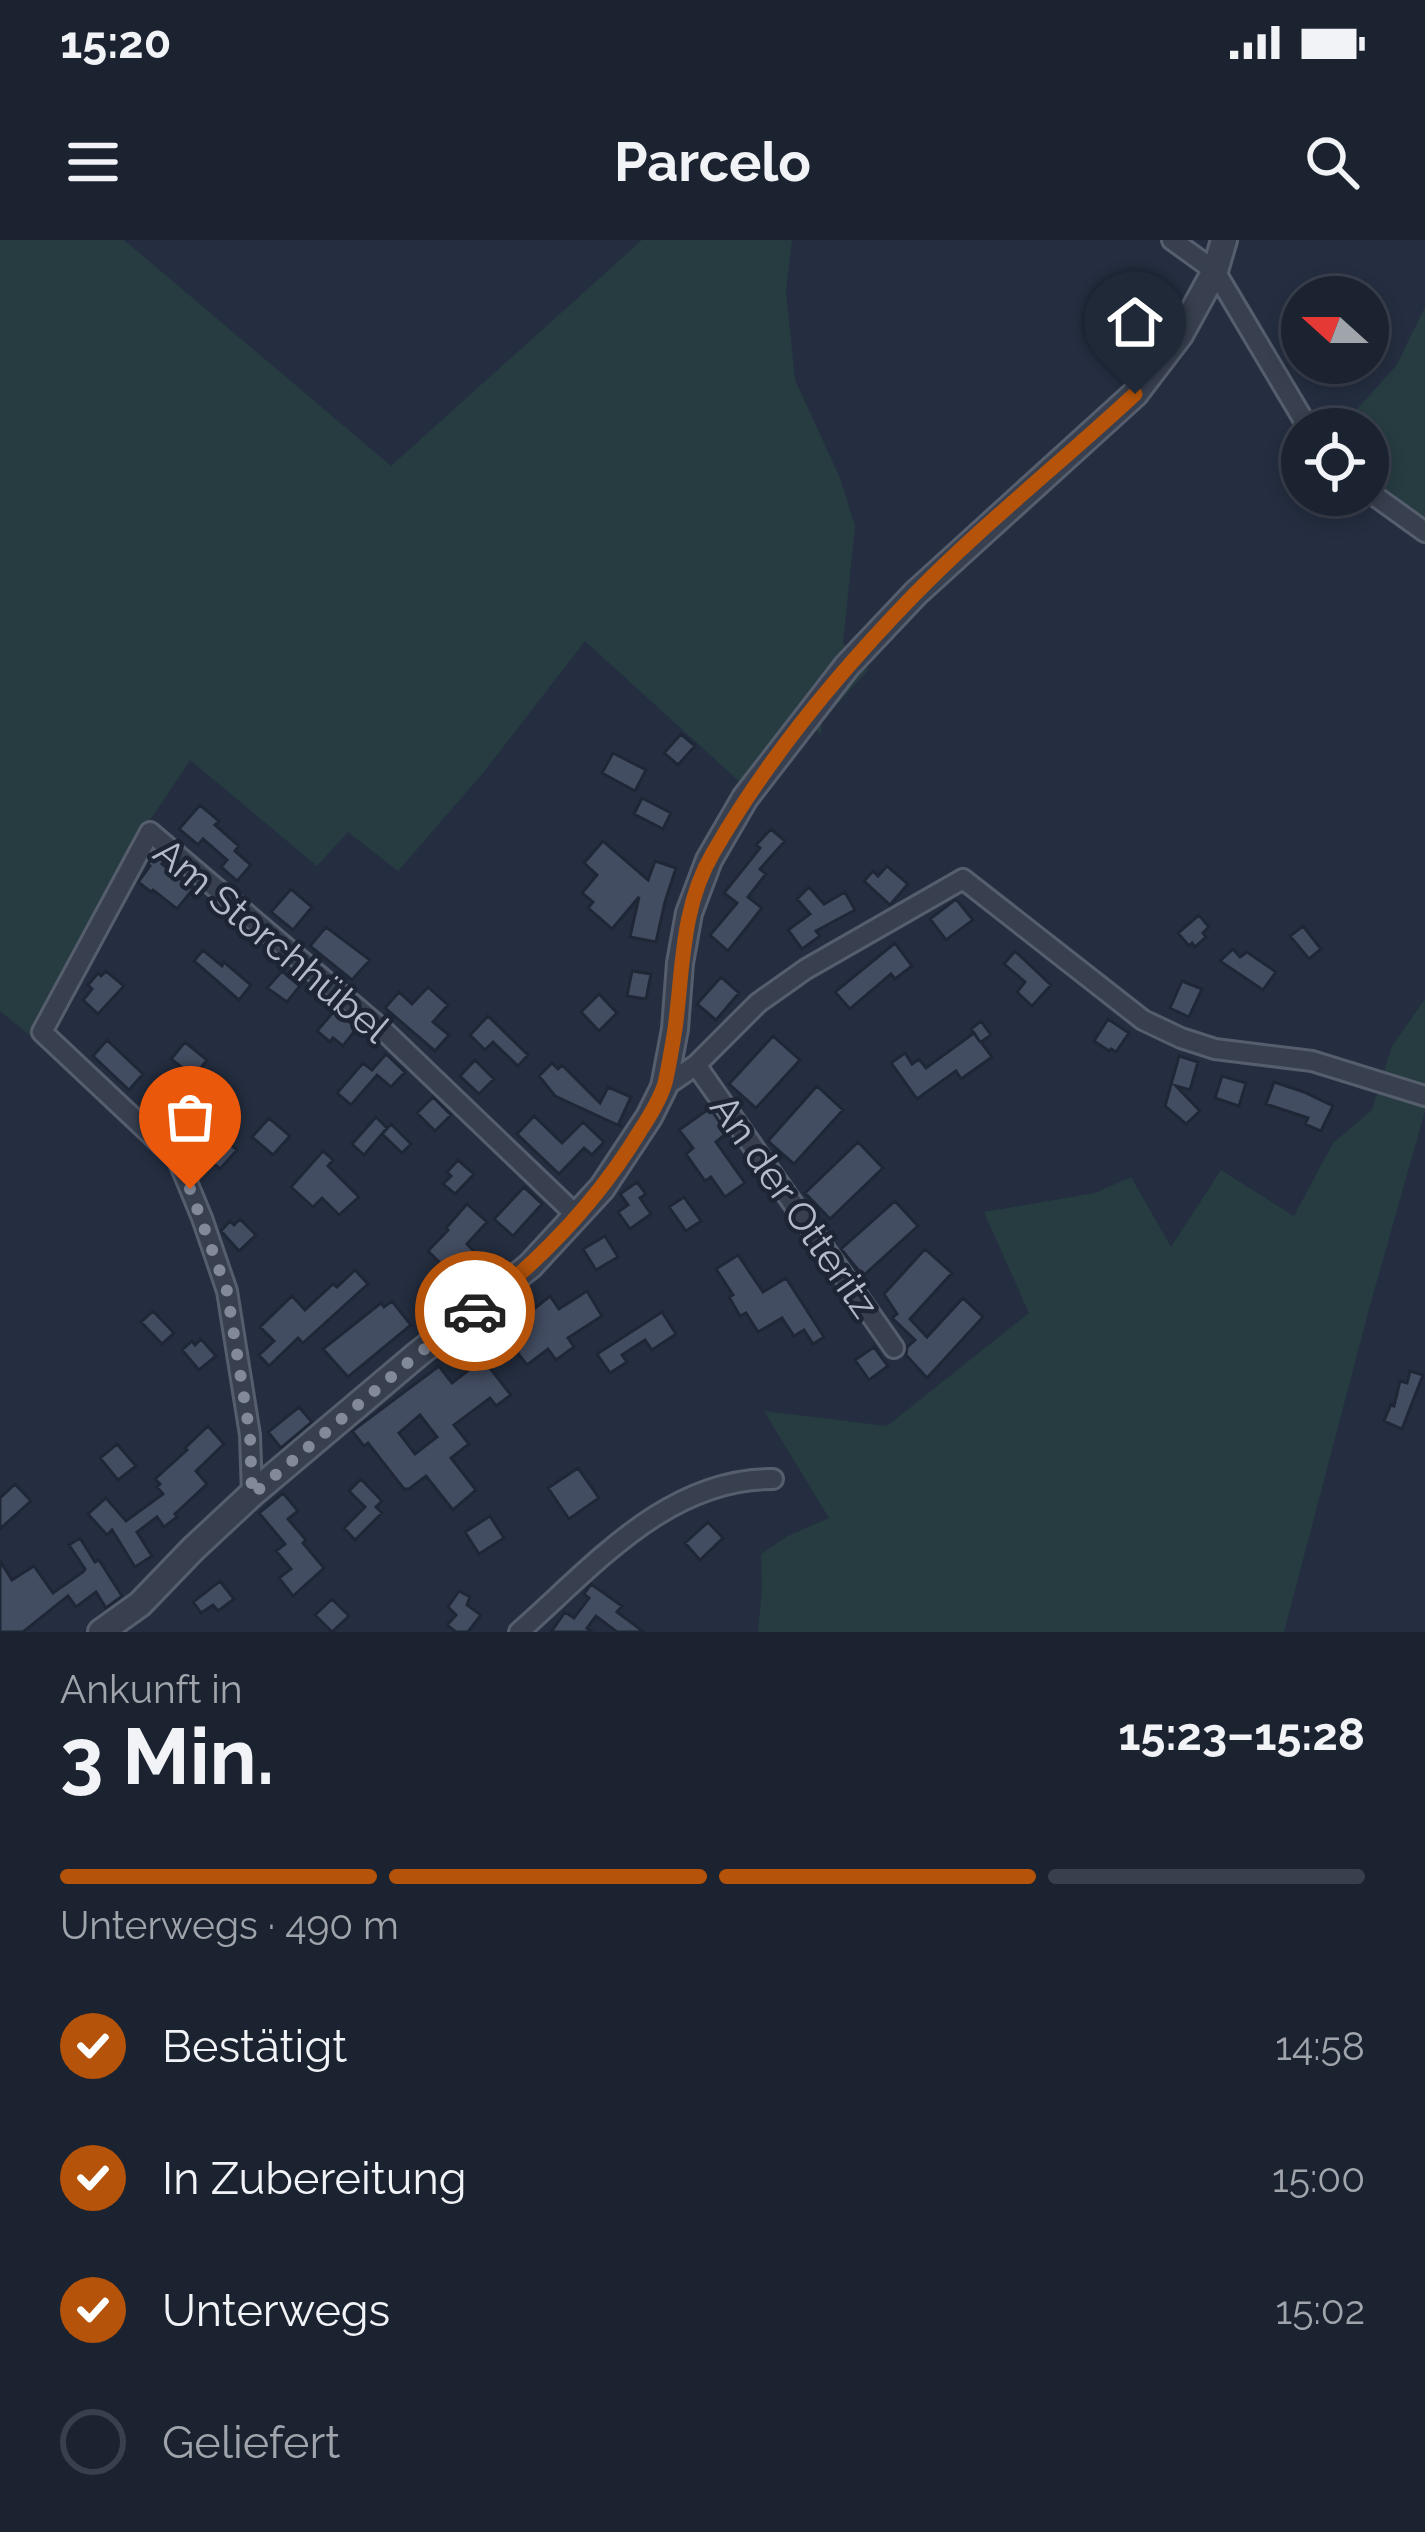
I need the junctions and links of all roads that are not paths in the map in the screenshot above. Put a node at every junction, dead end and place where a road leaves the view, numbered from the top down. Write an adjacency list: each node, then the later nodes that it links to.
1 (1172, 240): 3 (street)
2 (1224, 240): 3 (street)
3 (1215, 271): 4 (street); 8 (street)
4 (1297, 408)
5 (1389, 506): 6 (street)
6 (1425, 532)
7 (696, 1065): 8 (street); 9 (street); 11 (street, An der Otteritz)
8 (664, 1087): 10 (street)
9 (1425, 1096)
10 (577, 1216): 13 (street); 13 (street, Am Storchhübel)
11 (894, 1348)
12 (773, 1479): 15 (street)
13 (252, 1495): 14 (street)
14 (101, 1632)
15 (519, 1632)

